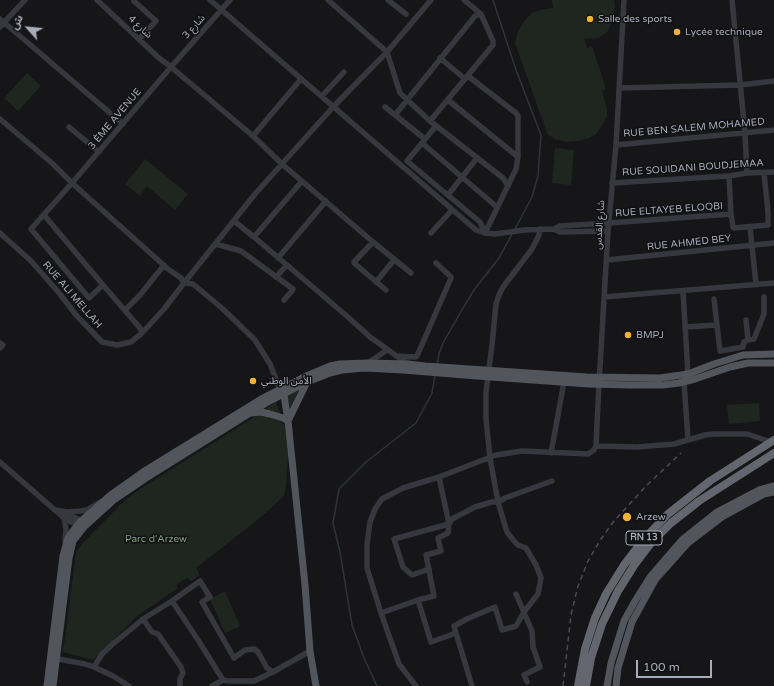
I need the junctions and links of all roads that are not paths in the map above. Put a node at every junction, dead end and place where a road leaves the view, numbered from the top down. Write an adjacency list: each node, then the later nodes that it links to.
1 (24, 0): 15 (street)
2 (97, 0): 16 (street, شارع 4)
3 (210, 0): 12 (street)
4 (230, 0): 12 (street, شارع 3)
5 (328, 0): 17 (street)
6 (388, 0): 13 (street)
7 (431, 0): 17 (street, RUE ALI MELLAH)
8 (464, 0): 14 (street)
9 (624, 0): 25 (street, شارع القدس)
10 (732, 0): 24 (street)
11 (134, 1): 16 (street)
12 (221, 10): 19 (street, شارع 3); 22 (street)
13 (406, 14)
14 (481, 14): 18 (street); 21 (street)
15 (1, 23): 34 (street)
16 (139, 39): 19 (street, شارع 4)
17 (387, 52): 27 (street); 29 (street, RUE ALI MELLAH)
18 (440, 58): 21 (street); 27 (street)
19 (171, 67): 34 (street, 3 ÈME AVENUE); 39 (street, شارع 4)
20 (344, 72): 26 (street)
21 (466, 77): 28 (street); 43 (street)
22 (301, 79): 26 (street); 39 (street)
23 (774, 81): 24 (street)
24 (740, 85): 25 (street); 38 (street)
25 (619, 88): 41 (street, شارع القدس)
26 (322, 96): 29 (street)
27 (407, 100): 31 (street); 33 (street)
28 (448, 100): 33 (street); 43 (street)
29 (334, 106): 45 (street, RUE ALI MELLAH); 58 (street)
30 (385, 107): 31 (street)
31 (395, 115): 40 (street)
32 (0, 119): 52 (street)
33 (430, 121): 36 (street)
34 (123, 124): 42 (street, 3 ÈME AVENUE)
35 (69, 126): 42 (street)
36 (436, 126): 40 (street); 44 (street)
37 (774, 130): 38 (street, RUE BEN SALEM MOHAMED)
38 (745, 133): 41 (street, RUE BEN SALEM MOHAMED); 47 (street)
39 (253, 136): 45 (street, شارع 4)
40 (423, 141): 50 (street); 55 (street)
41 (616, 145): 53 (street, شارع القدس)
42 (99, 152): 52 (street, 3 ÈME AVENUE)
43 (518, 157): 54 (street)
44 (477, 158): 50 (street); 54 (street)
45 (282, 164): 51 (street, شارع 4); 62 (street, RUE ALI MELLAH)
46 (774, 172): 48 (street, RUE SOUIDANI BOUDJEMAA)
47 (747, 173): 48 (street, RUE SOUIDANI BOUDJEMAA); 49 (street, RUE SOUIDANI BOUDJEMAA)
48 (764, 173): 59 (street)
49 (729, 176): 53 (street, RUE SOUIDANI BOUDJEMAA); 60 (street)
50 (462, 178): 55 (street); 57 (street)
51 (302, 181): 56 (street, شارع 4); 71 (street)
52 (72, 183): 61 (street, 3 ÈME AVENUE); 80 (street)
53 (612, 183): 63 (street, شارع القدس)
54 (508, 186): 57 (street)
55 (448, 195): 70 (street)
56 (326, 201): 72 (street, شارع 4); 76 (street)
57 (497, 207): 70 (street)
58 (452, 210): 69 (street); 70 (street)
59 (771, 211): 64 (street)
60 (731, 214): 63 (street, RUE ELTAYEB ELOQBI); 64 (street)
61 (44, 215): 88 (street); 88 (street, 3 ÈME AVENUE)
62 (234, 221): 71 (street); 74 (street, RUE ALI MELLAH)
63 (609, 224): 66 (street, RUE ELTAYEB ELOQBI); 67 (street, شارع القدس)
64 (750, 227): 75 (street)
65 (540, 230): 66 (street); 70 (street); 112 (street)
66 (554, 230): 67 (street)
67 (608, 231): 78 (street, شارع القدس)
68 (0, 232): 99 (street, RUE ALI MELLAH)
69 (431, 233)
70 (485, 233)
71 (254, 237): 76 (street)
72 (372, 242): 77 (street, شارع 4); 84 (street)
73 (774, 243): 75 (street, RUE AHMED BEY)
74 (216, 244): 83 (street); 85 (street, RUE ALI MELLAH)
75 (752, 245): 78 (street, RUE AHMED BEY); 87 (street)
76 (278, 258): 81 (street)
77 (394, 260): 82 (street, شارع 4); 84 (street)
78 (607, 260): 91 (street, شارع القدس)
79 (436, 263): 105 (street)
80 (164, 265): 85 (street); 95 (street)
81 (287, 266): 83 (street); 103 (street)
82 (410, 273)
83 (276, 277): 93 (street)
84 (376, 282): 89 (street)
85 (184, 283): 99 (street, RUE ALI MELLAH); 118 (street)
86 (774, 283): 87 (street)
87 (756, 284): 90 (street)
88 (103, 285): 95 (street)
89 (386, 290)
90 (683, 291): 91 (street); 98 (street)
91 (604, 297): 114 (street, شارع القدس)
92 (764, 297): 100 (street)
93 (284, 300)
94 (714, 300): 97 (street)
95 (125, 310): 99 (street)
96 (746, 320): 100 (street)
97 (717, 325): 98 (street); 100 (street)
98 (685, 326): 113 (street)
99 (142, 333)
100 (748, 340)
101 (0, 343): 102 (street)
102 (0, 348)
103 (387, 350): 105 (street); 106 (street)
104 (774, 354): 109 (main road)
105 (396, 356): 108 (street)
106 (368, 363): 108 (main road); 118 (main road)
107 (774, 363): 111 (main road)
108 (408, 364): 110 (main road)
109 (714, 364): 111 (main road); 113 (main road)
110 (424, 369): 112 (main road); 115 (main road)
111 (718, 371): 117 (main road)
112 (488, 374): 114 (main road); 116 (main road); 126 (street)
113 (688, 374): 114 (main road)
114 (599, 381): 116 (main road); 117 (main road); 123 (street, شارع القدس)
115 (307, 382): 118 (main road); 120 (main road)
116 (564, 382): 124 (street)
117 (684, 382): 121 (street)
118 (282, 391): 119 (main road); 120 (main road); 132 (main road)
119 (251, 412): 120 (main road); 137 (main road)
120 (288, 421): 147 (main road)
121 (688, 440): 122 (street); 123 (street)
122 (773, 441): 162 (highway, RN 13)
123 (595, 448): 124 (street)
124 (552, 453): 126 (street)
125 (774, 453): 163 (highway, RN 13)
126 (490, 458): 128 (street); 133 (street)
127 (0, 462): 134 (street)
128 (438, 477): 136 (street); 144 (street)
129 (552, 481): 133 (street)
130 (774, 486): 164 (main road)
131 (774, 492): 165 (main road)
132 (112, 494): 134 (street); 137 (main road)
133 (498, 502): 136 (street); 143 (street)
134 (55, 510): 135 (street); 137 (street)
135 (64, 518): 137 (street); 138 (street)
136 (449, 524): 139 (street); 139 (street)
137 (81, 525): 138 (main road); 148 (main road)
138 (65, 548): 148 (main road)
139 (429, 569): 141 (street)
140 (516, 594): 143 (street)
141 (418, 600): 144 (street); 146 (street)
142 (172, 601): 145 (street); 150 (street); 151 (street)
143 (524, 612): 146 (street); 152 (street)
144 (381, 613): 160 (street)
145 (143, 619): 149 (street); 157 (street)
146 (456, 633): 161 (street)
147 (310, 651): 150 (street); 159 (main road)
148 (54, 658): 149 (street); 154 (main road); 155 (main road)
149 (94, 667): 156 (street)
150 (273, 672): 153 (street)
151 (227, 682): 153 (street); 158 (street)
152 (527, 682)
153 (254, 684)
154 (47, 686)
155 (53, 686)
156 (129, 686)
157 (180, 686)
158 (212, 686)
159 (316, 686)
160 (416, 686)
161 (472, 686)
162 (578, 686)
163 (586, 686)
164 (607, 686)
165 (616, 686)

